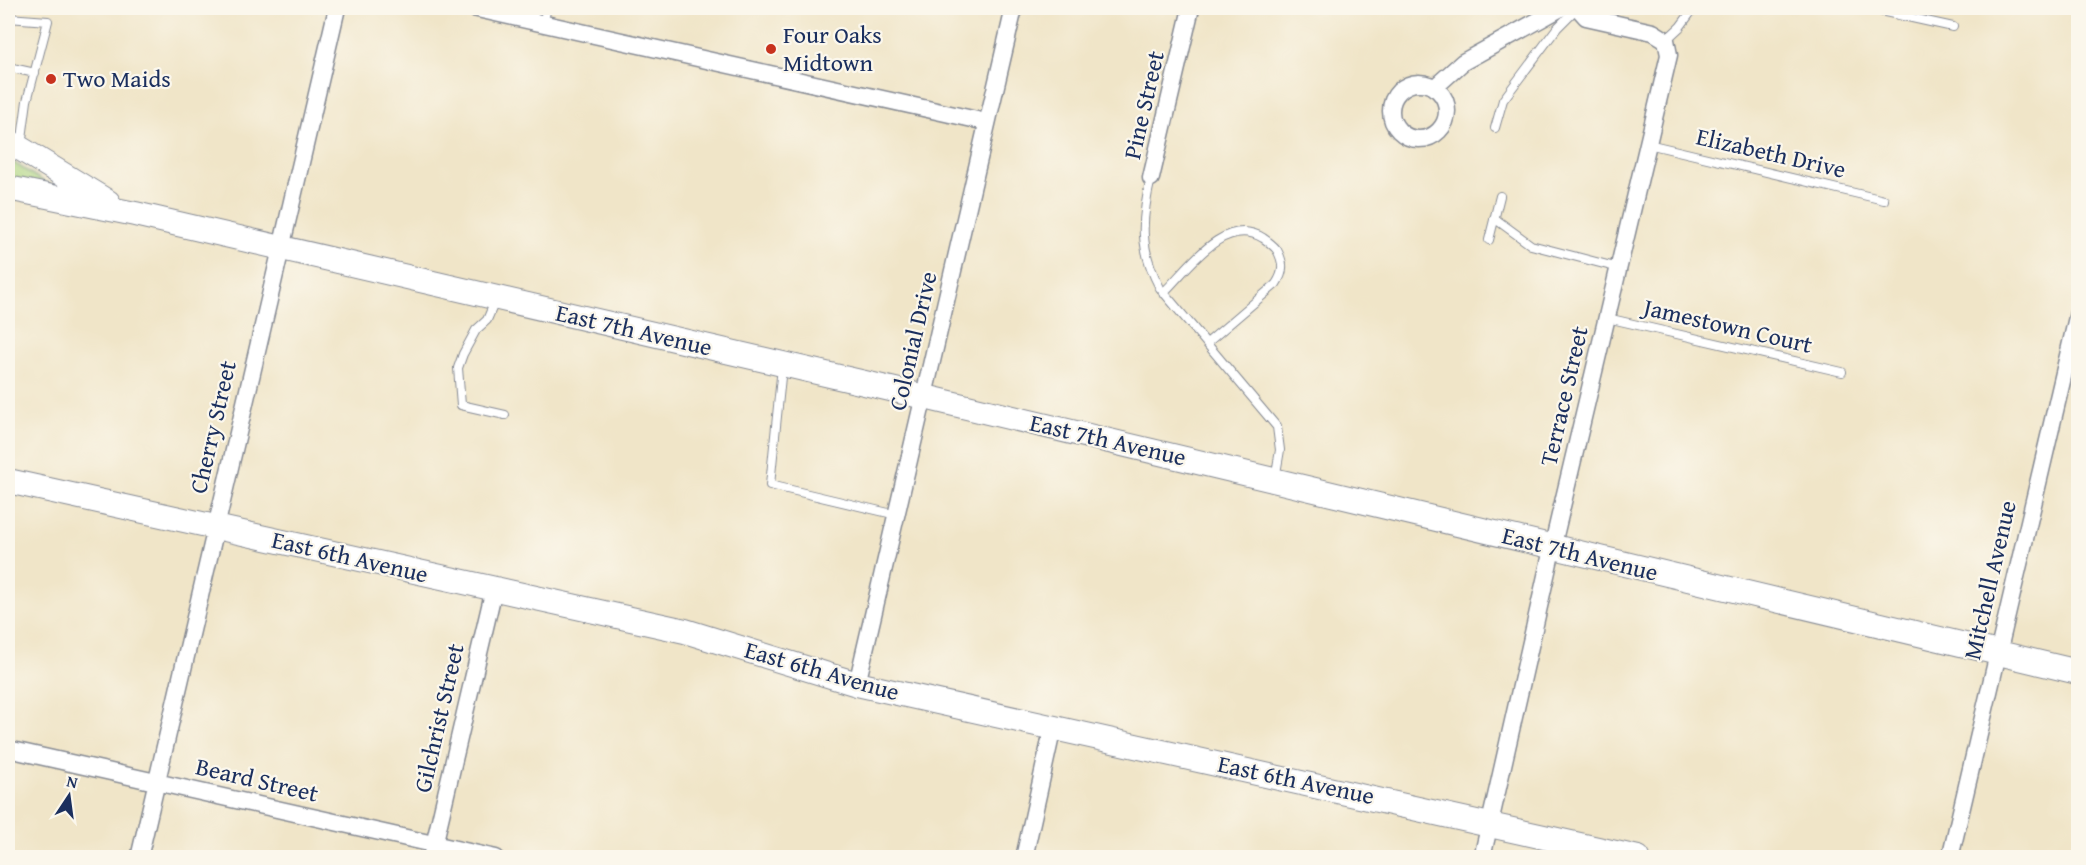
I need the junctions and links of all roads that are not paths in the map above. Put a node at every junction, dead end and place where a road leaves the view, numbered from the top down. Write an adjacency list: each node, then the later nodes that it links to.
1 (337, 8): 27 (street, Cherry Street)
2 (473, 8): 9 (street)
3 (1014, 8): 16 (street, Colonial Drive)
4 (1191, 8): 20 (street, Pine Street)
5 (1561, 8): 15 (street)
6 (1577, 8): 12 (street); 17 (lane)
7 (1694, 8): 12 (lane)
8 (1867, 8): 11 (lane)
9 (545, 15): 16 (street)
10 (8, 18): 14 (lane)
11 (1953, 27)
12 (1666, 40): 18 (street, Terrace Street)
13 (8, 67): 14 (lane)
14 (35, 73): 19 (lane)
15 (1434, 88)
16 (986, 122): 36 (street, Colonial Drive)
17 (1495, 128)
18 (1648, 144): 23 (lane, Elizabeth Drive); 28 (street, Terrace Street)
19 (14, 145): 24 (street, East 7th Avenue)
20 (1151, 178): 29 (lane)
21 (8, 188): 24 (street, East 7th Avenue)
22 (1500, 196): 25 (lane)
23 (1884, 200)
24 (135, 214): 27 (street, East 7th Avenue)
25 (1494, 218): 26 (lane); 28 (lane)
26 (1489, 240)
27 (279, 249): 30 (street, East 7th Avenue); 41 (street, Cherry Street)
28 (1619, 268): 32 (street, Terrace Street)
29 (1163, 293): 33 (lane); 33 (lane)
30 (496, 299): 34 (street, East 7th Avenue); 37 (lane)
31 (2079, 313): 44 (street, Mitchell Avenue)
32 (1607, 318): 35 (lane, Jamestown Court); 42 (street, Terrace Street)
33 (1207, 343): 38 (lane)
34 (782, 364): 36 (street, East 7th Avenue); 40 (lane)
35 (1842, 372)
36 (925, 396): 38 (street, East 7th Avenue); 40 (street, Colonial Drive)
37 (505, 415)
38 (1275, 479): 42 (street, East 7th Avenue)
39 (8, 481): 41 (street, East 6th Avenue)
40 (897, 515): 46 (street, Colonial Drive)
41 (214, 526): 43 (street, East 6th Avenue); 49 (street, Cherry Street)
42 (1552, 548): 44 (street, East 7th Avenue); 50 (street, Terrace Street)
43 (494, 589): 46 (street, East 6th Avenue); 51 (street, Gilchrist Street)
44 (1997, 653): 45 (street, East 7th Avenue); 57 (street, Mitchell Avenue)
45 (2079, 672)
46 (857, 684): 47 (street, East 6th Avenue)
47 (1053, 727): 50 (street, East 6th Avenue); 54 (street)
48 (8, 749): 49 (street, Beard Street)
49 (156, 782): 51 (street, Beard Street); 52 (street, Cherry Street)
50 (1490, 823): 55 (street, Terrace Street); 56 (street, East 6th Avenue)
51 (432, 851): 53 (street, Beard Street)
52 (139, 858)
53 (496, 858)
54 (1024, 858)
55 (1482, 858)
56 (1638, 858)
57 (1950, 858)

